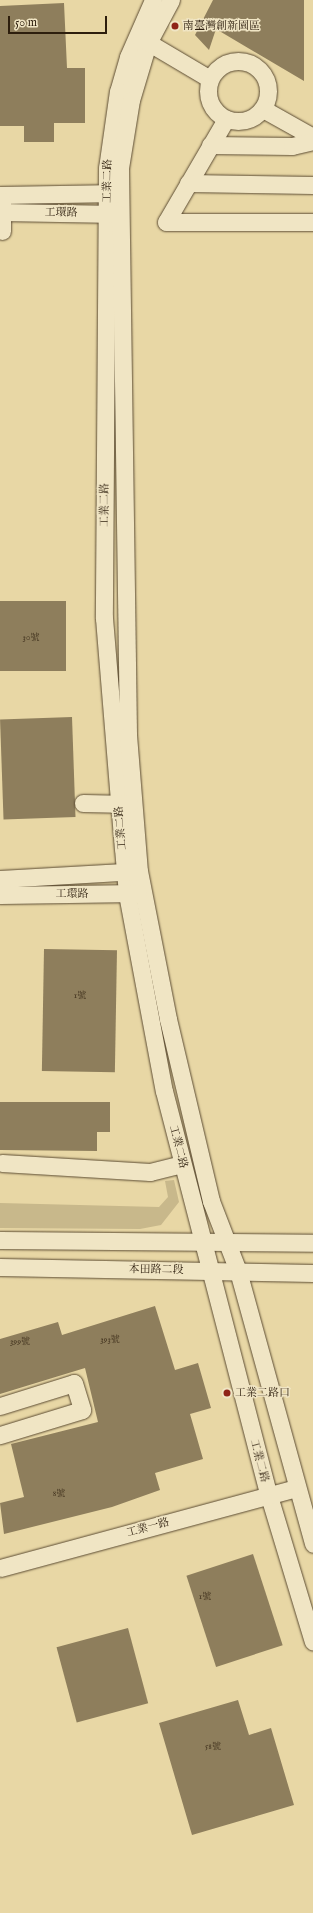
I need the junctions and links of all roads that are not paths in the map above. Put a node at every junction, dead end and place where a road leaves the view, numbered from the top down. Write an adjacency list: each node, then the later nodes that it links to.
1 (153, 0): 3 (street, 工業二路)
2 (171, 0): 3 (street, 工業二路)
3 (143, 40): 4 (street); 12 (street, 工業二路)
4 (210, 79): 5 (street); 6 (street)
5 (263, 108): 6 (street); 7 (street)
6 (226, 119): 9 (street)
7 (313, 137)
8 (313, 141): 9 (street)
9 (210, 145): 10 (street)
10 (188, 183): 11 (street); 16 (street)
11 (313, 184)
12 (114, 193): 13 (street, 工環路); 15 (street, 工業二路)
13 (1, 195): 14 (street)
14 (1, 212): 15 (street, 工環路); 17 (street)
15 (115, 214): 18 (street, 工業二路)
16 (313, 222)
17 (2, 231)
18 (114, 308): 19 (street, 工業二路); 20 (street, 工業二路)
19 (106, 392): 20 (street); 21 (street, 工業二路)
20 (123, 392): 22 (street, 工業二路)
21 (105, 465): 22 (street); 23 (street, 工業二路)
22 (124, 465): 24 (street, 工業二路)
23 (104, 574): 24 (street); 26 (street, 工業二路)
24 (126, 576): 26 (street, 工業二路)
25 (83, 803): 26 (street)
26 (126, 804): 27 (street, 工業二路)
27 (132, 872): 28 (street, 工環路); 29 (street, 工業二路)
28 (0, 879)
29 (135, 893): 30 (street, 工環路); 31 (street, 工業二路); 32 (street, 工業二路)
30 (0, 895)
31 (170, 1023): 32 (street); 37 (street, 工業二路)
32 (152, 1026): 34 (street, 工業二路)
33 (2, 1163): 34 (street)
34 (182, 1164): 36 (street, 工業二路)
35 (0, 1240): 36 (street)
36 (201, 1242): 37 (street); 40 (street, 工業二路)
37 (227, 1242): 38 (street); 41 (street, 工業二路)
38 (313, 1243)
39 (0, 1267): 40 (street, 本田路二段)
40 (208, 1271): 41 (street, 本田路二段); 46 (street, 工業二路)
41 (238, 1271): 42 (street, 本田路二段); 45 (street, 工業二路)
42 (313, 1273)
43 (0, 1406): 44 (street)
44 (0, 1435)
45 (296, 1488): 46 (street, 工業一路); 47 (street, 工業二路)
46 (268, 1496): 48 (street, 工業一路); 49 (street, 工業二路)
47 (313, 1544)
48 (0, 1568)
49 (313, 1642)

